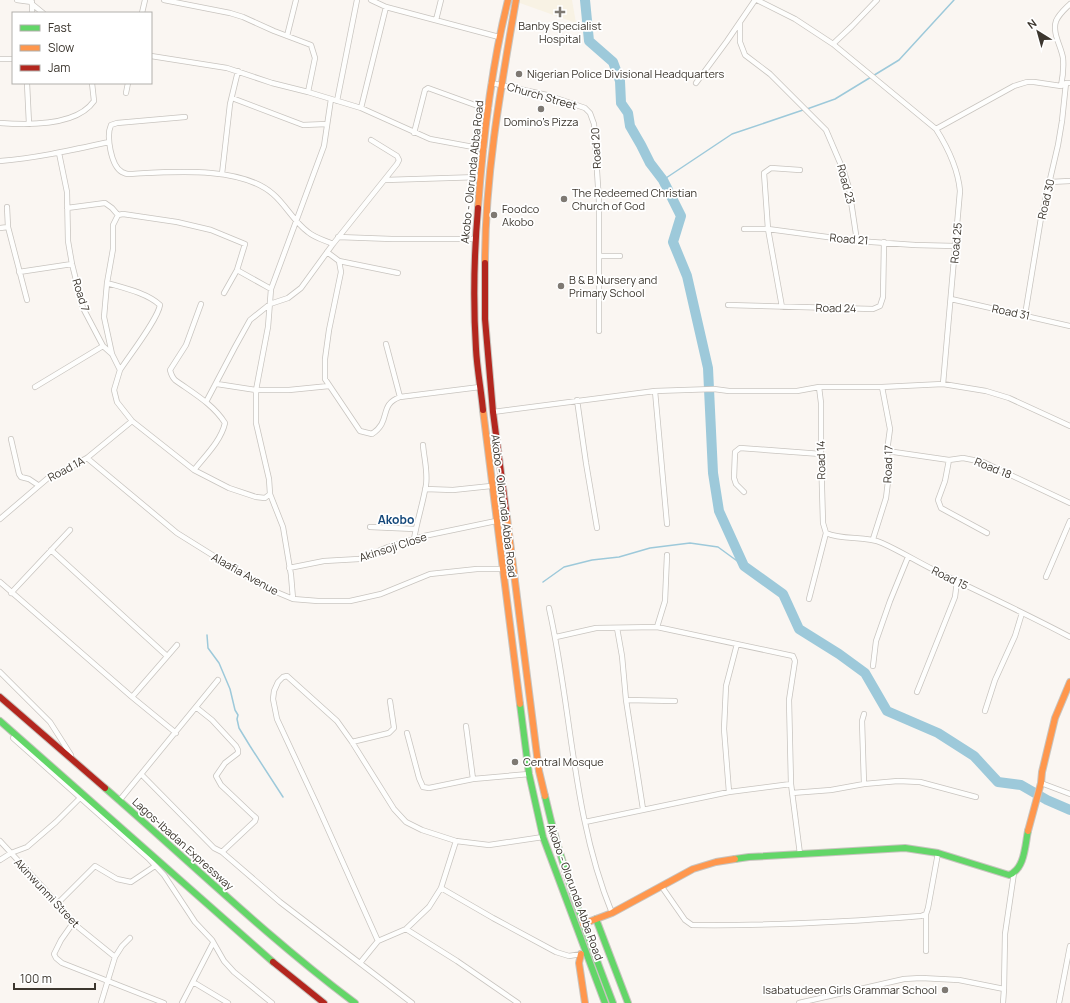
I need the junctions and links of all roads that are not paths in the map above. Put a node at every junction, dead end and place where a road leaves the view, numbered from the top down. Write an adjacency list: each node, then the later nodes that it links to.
1 (19, 0): 12 (street)
2 (145, 0): 17 (street)
3 (164, 0): 13 (street)
4 (296, 0): 20 (street)
5 (357, 0): 38 (street)
6 (372, 0): 15 (street)
7 (441, 0): 18 (street)
8 (508, 0): 21 (main road, Akobo - Olorunda Abba Road)
9 (516, 0): 33 (main road, Akobo - Olorunda Abba Road)
10 (756, 0): 19 (street); 22 (street, Road 25)
11 (877, 0): 22 (street)
12 (32, 2): 16 (street)
13 (193, 3): 20 (street)
14 (1070, 4): 32 (street, Road 30)
15 (386, 7): 18 (street); 39 (street)
16 (42, 12)
17 (142, 12)
18 (436, 20): 21 (street)
19 (740, 23): 28 (street); 71 (street, Road 23)
20 (287, 36): 34 (street)
21 (499, 37): 27 (main road, Akobo - Olorunda Abba Road)
22 (833, 44): 46 (street, Road 25)
23 (152, 56): 26 (street)
24 (0, 59): 25 (street)
25 (12, 59)
26 (238, 72): 34 (street); 36 (street)
27 (491, 83): 33 (street, Church Street); 40 (main road, Akobo - Olorunda Abba Road)
28 (696, 83)
29 (27, 84): 44 (street)
30 (92, 84): 44 (street)
31 (128, 84): 35 (street)
32 (1066, 84): 46 (street); 58 (street, Road 30)
33 (502, 85): 41 (street, Church Street); 63 (main road, Akobo - Olorunda Abba Road)
34 (308, 92): 37 (street)
35 (126, 93)
36 (232, 98): 45 (street); 54 (street)
37 (331, 99): 38 (street); 45 (street)
38 (337, 101): 39 (street)
39 (361, 108): 47 (street)
40 (489, 108): 47 (street); 50 (main road, Akobo - Olorunda Abba Road)
41 (590, 113): 76 (street, Road 20)
42 (185, 117): 49 (street)
43 (0, 123): 44 (street)
44 (29, 124)
45 (327, 124): 64 (street)
46 (936, 129): 74 (street, Road 25)
47 (414, 133): 50 (street)
48 (371, 140): 56 (street)
49 (108, 142): 51 (street); 54 (street)
50 (484, 149): 55 (main road, Akobo - Olorunda Abba Road)
51 (59, 154): 52 (street); 60 (street, Road 7)
52 (0, 161)
53 (800, 170): 68 (street)
54 (222, 174): 64 (street)
55 (480, 177): 56 (street); 62 (main road, Akobo - Olorunda Abba Road)
56 (385, 180): 69 (street)
57 (1070, 181): 58 (street)
58 (1050, 182): 92 (street, Road 30)
59 (7, 207): 65 (street)
60 (67, 208): 61 (street); 79 (street, Road 7)
61 (118, 215): 80 (street); 83 (street)
62 (476, 218): 63 (main road); 70 (main road, Akobo - Olorunda Abba Road)
63 (486, 219): 111 (main road, Akobo - Olorunda Abba Road)
64 (296, 222): 73 (street); 84 (street)
65 (8, 227): 66 (street); 81 (street)
66 (0, 228)
67 (744, 228): 68 (street, Road 21)
68 (768, 229): 71 (street, Road 21); 91 (street)
69 (338, 237): 70 (street); 73 (street)
70 (475, 239): 103 (main road, Akobo - Olorunda Abba Road)
71 (857, 241): 72 (street, Road 21)
72 (884, 242): 74 (street, Road 21); 91 (street, Road 24)
73 (333, 244): 75 (street)
74 (955, 246): 87 (street, Road 25)
75 (327, 252): 78 (street); 89 (street)
76 (599, 256): 77 (street); 94 (street, Road 20)
77 (620, 256)
78 (339, 261): 82 (street); 101 (street)
79 (72, 264): 81 (street); 96 (street, Road 7)
80 (237, 270): 84 (street); 85 (street)
81 (19, 272): 86 (street)
82 (398, 273)
83 (107, 283): 97 (street); 98 (street)
84 (271, 289): 89 (street)
85 (224, 293)
86 (27, 300)
87 (951, 300): 92 (street, Road 31); 100 (street, Road 25)
88 (201, 304): 110 (street)
89 (270, 304): 99 (street); 106 (street)
90 (728, 305): 91 (street, Road 24)
91 (782, 307)
92 (1025, 315): 93 (street, Road 31)
93 (1070, 326)
94 (599, 331)
95 (386, 344): 108 (street)
96 (103, 346): 97 (street, Road 7); 102 (street)
97 (112, 354): 98 (street, Road 7)
98 (120, 370): 112 (street)
99 (217, 384): 106 (street); 110 (street)
100 (943, 384): 105 (street); 113 (street)
101 (329, 386): 106 (street); 108 (street)
102 (35, 387)
103 (480, 387): 108 (street); 122 (main road, Akobo - Olorunda Abba Road)
104 (819, 387): 105 (street); 107 (street); 117 (street, Road 14)
105 (882, 387): 116 (street, Road 17)
106 (256, 390): 125 (street)
107 (655, 391): 109 (street); 132 (street)
108 (400, 397)
109 (577, 400): 111 (street); 134 (street)
110 (206, 402): 120 (street)
111 (493, 412): 127 (main road, Akobo - Olorunda Abba Road)
112 (132, 421): 118 (street, Road 1A); 120 (street)
113 (1070, 426)
114 (11, 439): 121 (street)
115 (423, 445): 123 (street)
116 (887, 451): 119 (street, Road 18); 140 (street, Road 17)
117 (821, 454): 124 (street); 137 (street, Road 14)
118 (87, 458): 121 (street, Road 1A); 150 (street, Alaafia Avenue)
119 (949, 460): 126 (street, Road 18); 138 (street)
120 (194, 470): 125 (street)
121 (38, 485): 129 (street, Road 1A)
122 (491, 486): 123 (street); 128 (main road, Akobo - Olorunda Abba Road)
123 (425, 489): 135 (street)
124 (744, 492)
125 (270, 494): 144 (street)
126 (1070, 503)
127 (504, 508): 128 (main road); 186 (main road, Akobo - Olorunda Abba Road)
128 (494, 509): 130 (main road, Akobo - Olorunda Abba Road)
129 (0, 519)
130 (496, 521): 139 (street, Akinsoji Close); 145 (main road, Akobo - Olorunda Abba Road)
131 (1070, 521): 146 (street)
132 (666, 524)
133 (370, 527): 135 (street)
134 (597, 528)
135 (415, 529): 139 (street)
136 (70, 530): 141 (street)
137 (826, 533): 140 (street, Road 15); 151 (street)
138 (987, 533)
139 (414, 539): 144 (street, Akinsoji Close)
140 (873, 539): 143 (street, Road 15)
141 (51, 550): 149 (street); 160 (street)
142 (667, 555): 154 (street)
143 (908, 557): 147 (street, Road 15); 161 (street)
144 (289, 568): 150 (street)
145 (502, 569): 150 (street, Alaafia Avenue); 182 (main road, Akobo - Olorunda Abba Road)
146 (1046, 578)
147 (957, 581): 153 (street, Road 15); 165 (street)
148 (0, 582): 149 (street)
149 (12, 592): 167 (street)
150 (292, 599)
151 (809, 599)
152 (549, 608): 156 (street)
153 (1022, 613): 157 (street, Road 15); 172 (street)
154 (657, 626): 155 (street); 158 (street)
155 (617, 628): 156 (street); 168 (street)
156 (556, 637): 196 (street)
157 (1070, 637)
158 (737, 644): 184 (street); 189 (street)
159 (177, 645): 160 (street)
160 (167, 656): 167 (street)
161 (873, 666)
162 (0, 672): 180 (street)
163 (218, 680): 171 (street)
164 (1070, 682): 187 (main road)
165 (917, 692)
166 (0, 697): 180 (main road, Lagos-Ibadan Expressway)
167 (132, 697): 177 (street)
168 (626, 700): 170 (street); 195 (street)
169 (390, 701): 179 (street)
170 (675, 701)
171 (197, 708): 177 (street); 200 (street)
172 (985, 710)
173 (864, 714): 185 (street)
174 (0, 721): 234 (main road)
175 (0, 726): 193 (street)
176 (466, 726): 183 (street)
177 (176, 733): 181 (street)
178 (407, 734): 183 (street)
179 (352, 742): 199 (street); 217 (street)
180 (74, 762): 194 (main road, Lagos-Ibadan Expressway)
181 (142, 774): 194 (street); 200 (street)
182 (529, 774): 183 (street); 188 (main road, Akobo - Olorunda Abba Road)
183 (474, 779)
184 (790, 784): 189 (street); 190 (street)
185 (864, 784): 190 (street); 192 (street)
186 (542, 785): 188 (main road); 214 (main road, Akobo - Olorunda Abba Road)
187 (1040, 785): 191 (street); 206 (main road)
188 (531, 787): 197 (main road, Akobo - Olorunda Abba Road)
189 (729, 792): 195 (street)
190 (792, 793): 203 (street)
191 (1070, 794)
192 (976, 797)
193 (80, 798): 201 (street); 205 (street)
194 (119, 801): 235 (main road, Lagos-Ibadan Expressway)
195 (643, 809): 196 (street)
196 (585, 822): 210 (street)
197 (543, 836): 199 (street); 219 (main road, Akobo - Olorunda Abba Road)
198 (0, 841): 201 (street, Akinwunmi Street)
199 (456, 841): 208 (street)
200 (222, 852): 224 (street)
201 (11, 853): 204 (street); 209 (street, Akinwunmi Street)
202 (938, 853): 203 (main road); 206 (main road); 211 (street)
203 (800, 854): 207 (main road)
204 (0, 860)
205 (155, 866): 209 (street); 218 (street)
206 (1014, 873): 227 (street)
207 (662, 887): 210 (main road); 211 (street)
208 (441, 888): 215 (street); 222 (street)
209 (57, 904): 213 (street, Akinwunmi Street)
210 (612, 913): 212 (main road)
211 (926, 914): 221 (street)
212 (596, 920): 214 (main road); 242 (main road)
213 (73, 923): 223 (street, Akinwunmi Street); 225 (street)
214 (583, 924): 241 (main road, Akobo - Olorunda Abba Road)
215 (406, 929): 217 (street); 228 (street)
216 (130, 938): 223 (street)
217 (378, 941): 224 (street)
218 (213, 943): 226 (street); 233 (street)
219 (584, 945): 222 (street); 240 (main road, Akobo - Olorunda Abba Road)
220 (1070, 946): 245 (street)
221 (926, 951)
222 (581, 954): 239 (main road)
223 (115, 957): 225 (street)
224 (360, 963): 236 (street)
225 (108, 982): 229 (street); 230 (street)
226 (193, 982): 231 (street); 232 (street)
227 (1004, 989): 243 (street); 244 (street)
228 (510, 998): 237 (street); 238 (street)
229 (101, 1003)
230 (164, 1003)
231 (182, 1003)
232 (228, 1003)
233 (272, 1003)
234 (324, 1003)
235 (355, 1003)
236 (412, 1003)
237 (505, 1003)
238 (518, 1003)
239 (586, 1003)
240 (604, 1003)
241 (613, 1003)
242 (628, 1003)
243 (799, 1003)
244 (1003, 1003)
245 (1059, 1003)

